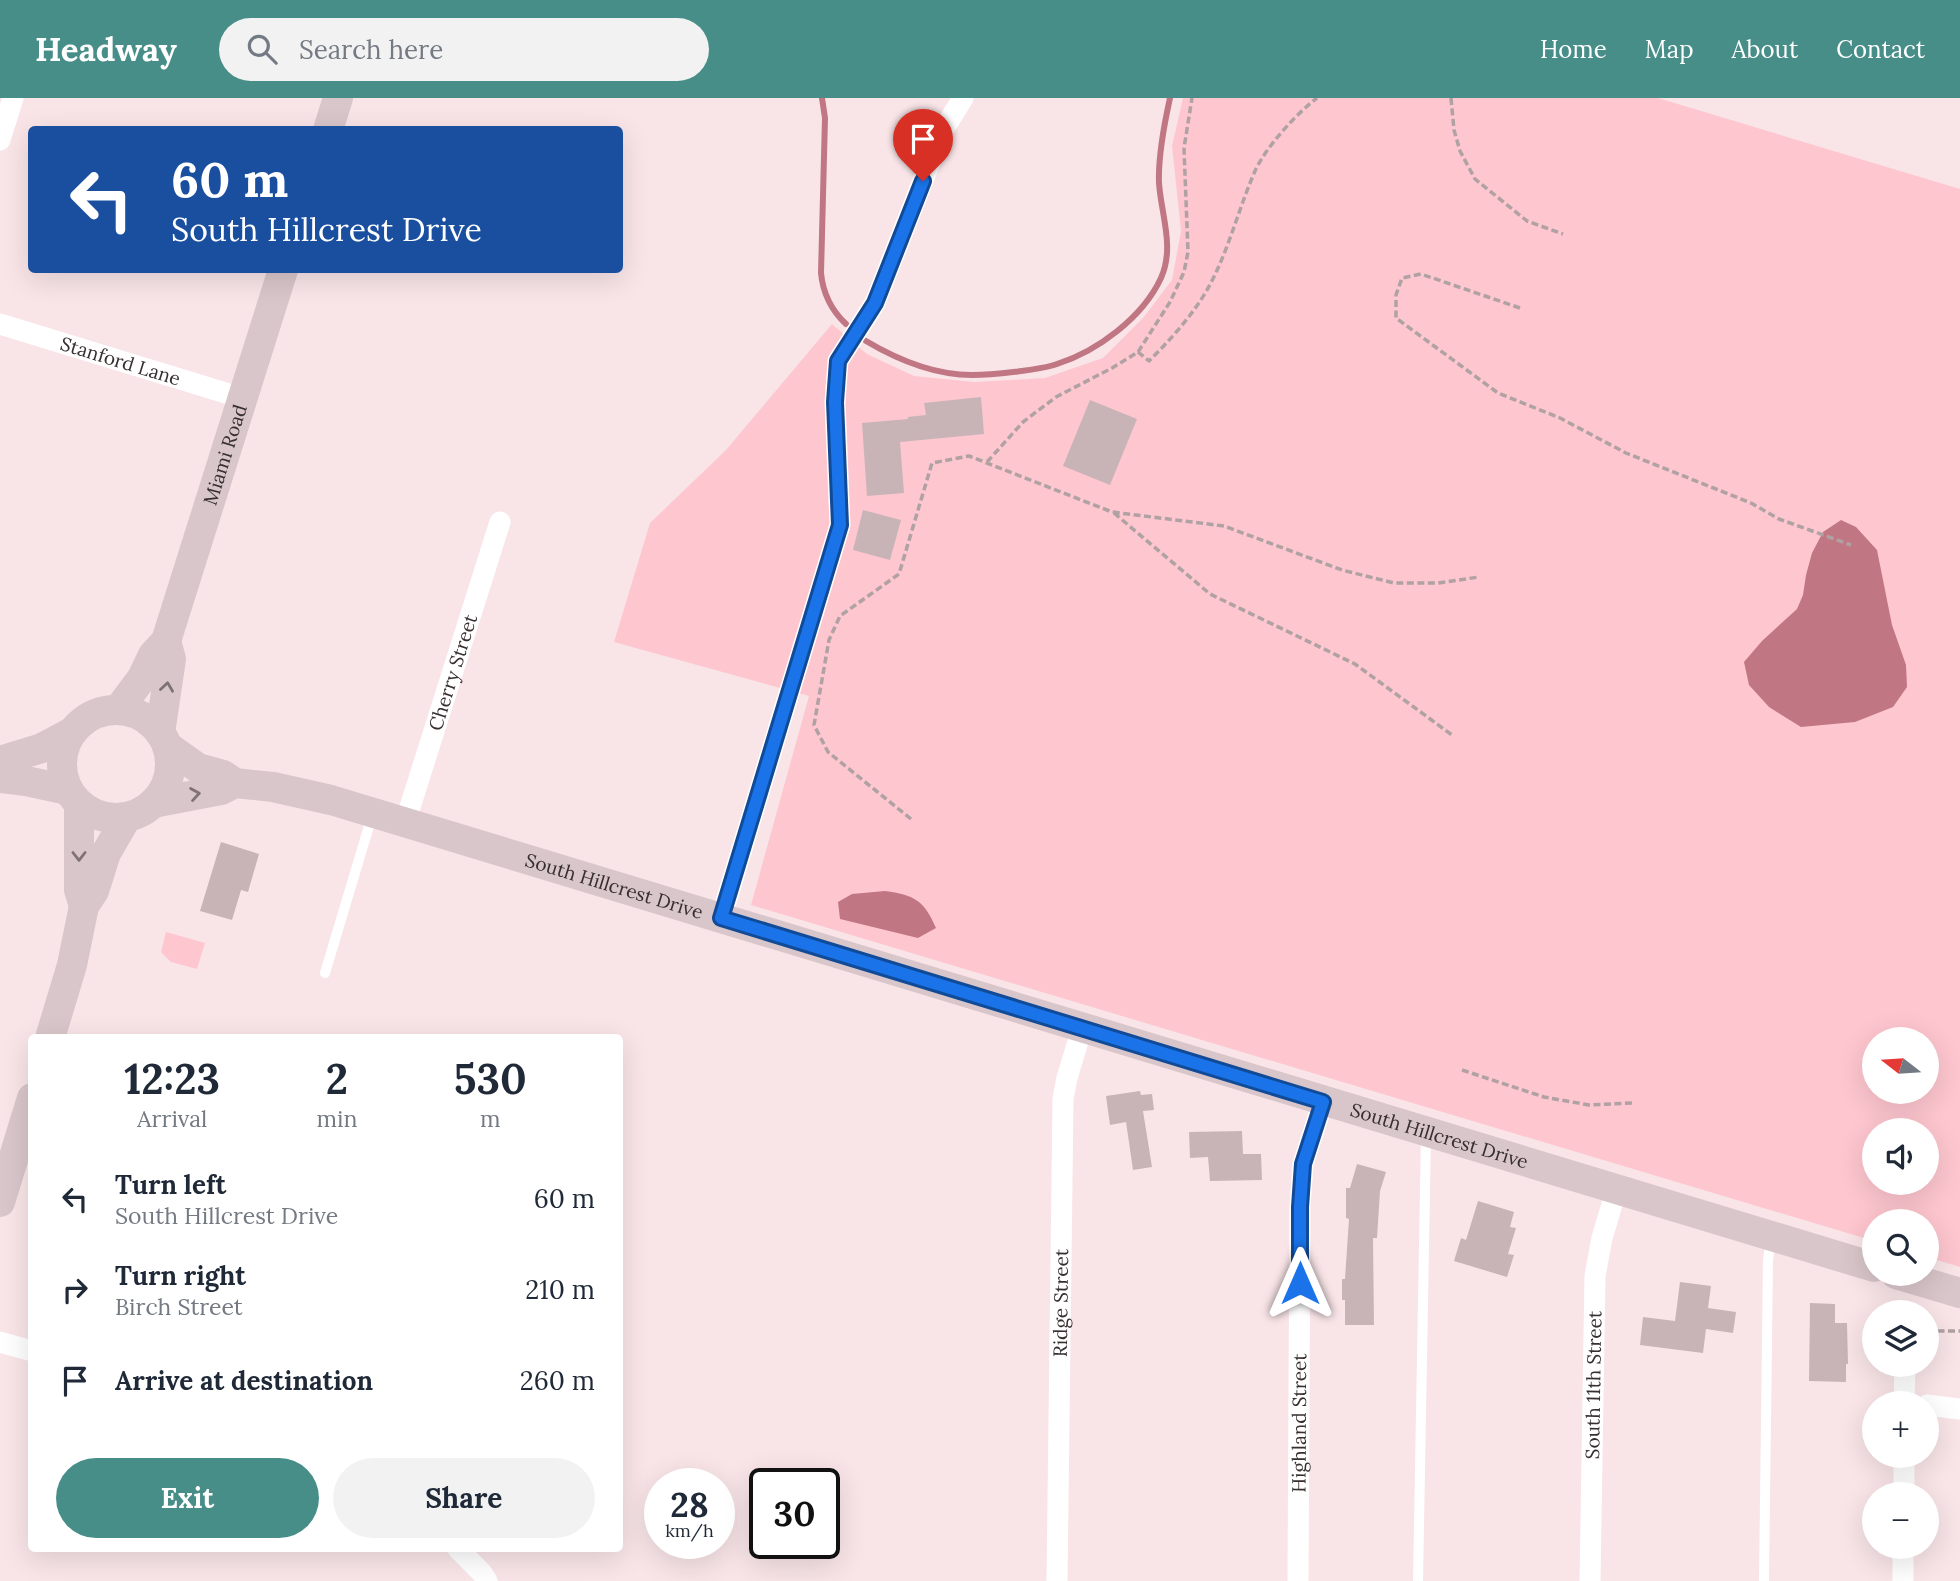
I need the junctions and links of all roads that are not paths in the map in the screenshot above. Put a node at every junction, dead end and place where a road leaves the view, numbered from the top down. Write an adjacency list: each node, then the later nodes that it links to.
1 (13, 98): 5 (street)
2 (338, 98): 4 (street)
3 (963, 98): 22 (street)
4 (329, 126)
5 (0, 139)
6 (282, 273): 8 (street, Miami Road)
7 (0, 324): 8 (street, Stanford Lane)
8 (242, 398): 10 (street, Miami Road)
9 (500, 523): 20 (street, Cherry Street)
10 (166, 641): 11 (street, Miami Road); 13 (street, Miami Road, one-way to 10)
11 (118, 710): 12 (street); 13 (street)
12 (72, 732): 14 (street); 17 (street)
13 (164, 740): 16 (street, South Hillcrest Drive); 18 (street)
14 (0, 761)
15 (0, 778): 17 (street)
16 (235, 783): 18 (street, South Hillcrest Drive, one-way to 16); 19 (street, South Hillcrest Drive)
17 (73, 797): 18 (street); 21 (street, one-way to 21)
18 (140, 810): 21 (street)
19 (372, 813): 20 (street, South Hillcrest Drive); 23 (lane)
20 (405, 823): 22 (street, South Hillcrest Drive)
21 (84, 906): 25 (street)
22 (721, 918): 24 (street, South Hillcrest Drive)
23 (325, 973)
24 (1082, 1028): 26 (street, South Hillcrest Drive); 42 (street, Ridge Street)
25 (51, 1034)
26 (1323, 1102): 28 (street, South Hillcrest Drive); 43 (street, Highland Street)
27 (28, 1111): 30 (street)
28 (1426, 1132): 29 (street, South Hillcrest Drive); 44 (lane)
29 (1616, 1191): 31 (street, South Hillcrest Drive); 45 (street, South 11th Street)
30 (0, 1202)
31 (1771, 1237): 32 (street, South Hillcrest Drive); 46 (lane)
32 (1862, 1264)
33 (1936, 1286): 34 (street)
34 (1960, 1293)
35 (0, 1342): 36 (street)
36 (28, 1351)
37 (1939, 1406): 38 (street)
38 (1960, 1409)
39 (461, 1552): 41 (street)
40 (1903, 1559): 47 (street)
41 (487, 1581)
42 (1057, 1581)
43 (1298, 1581)
44 (1418, 1581)
45 (1590, 1581)
46 (1764, 1581)
47 (1903, 1581)

